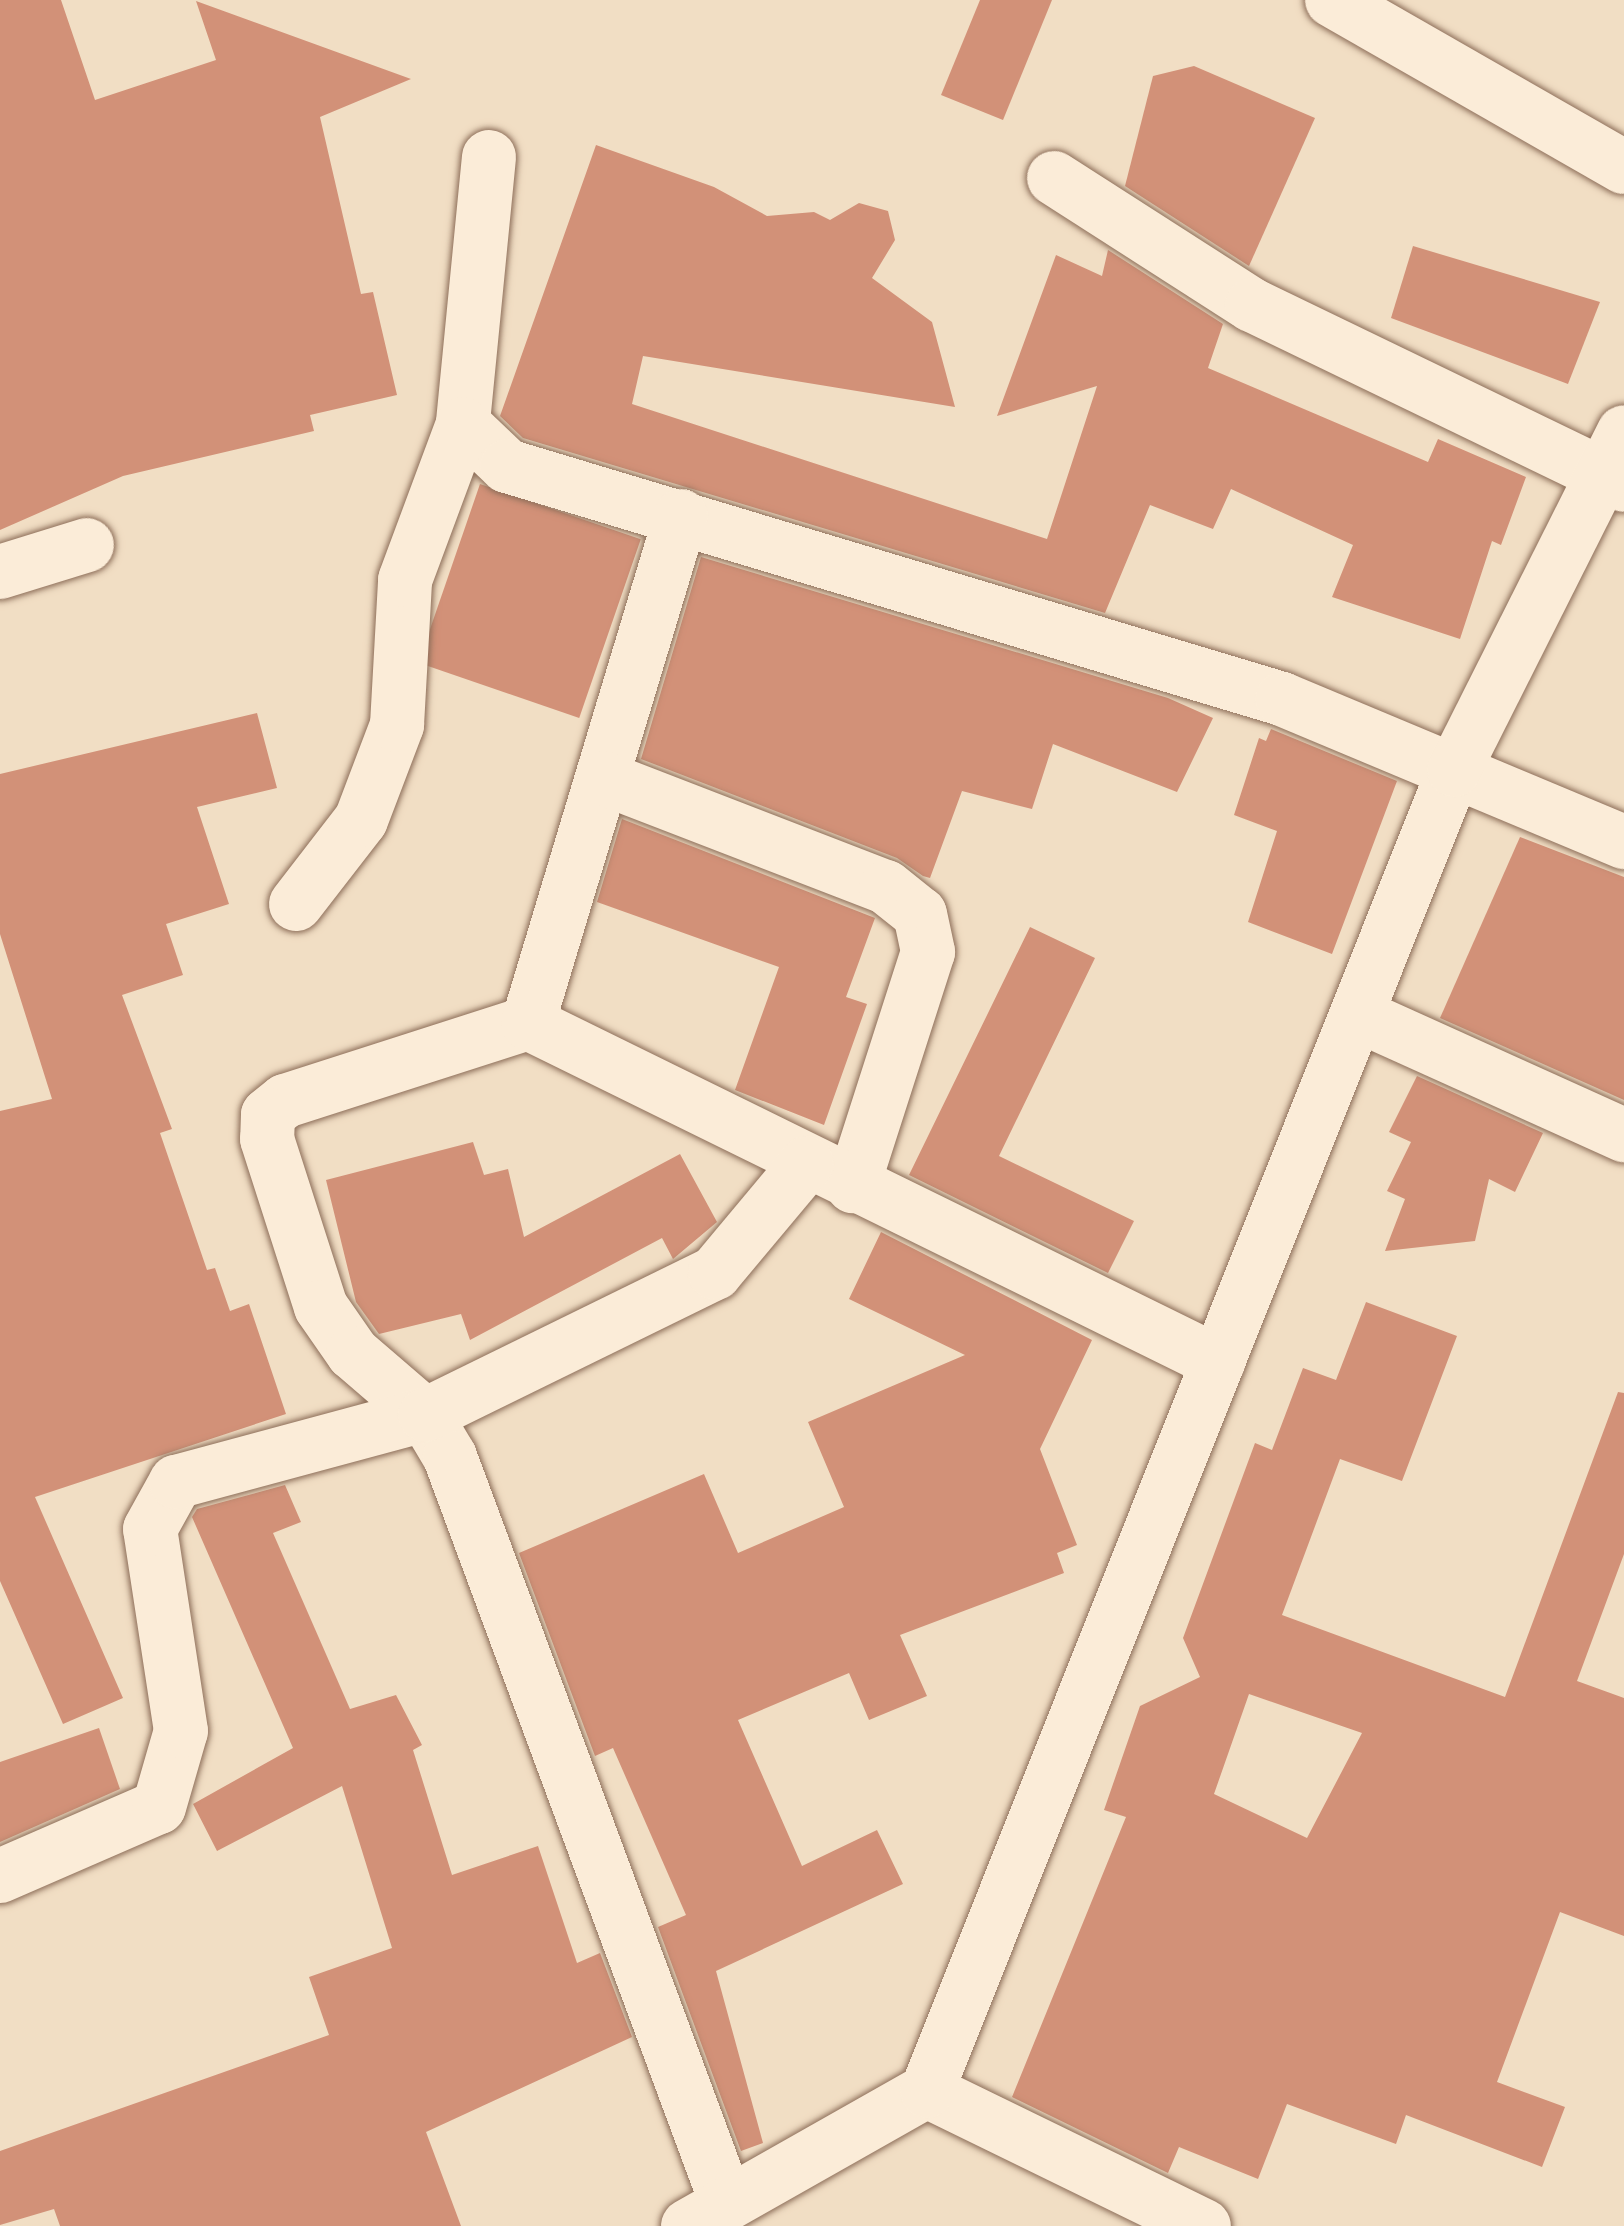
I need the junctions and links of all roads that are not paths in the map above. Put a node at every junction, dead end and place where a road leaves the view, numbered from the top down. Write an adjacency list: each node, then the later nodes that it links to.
1 (1332, 0): 3 (street)
2 (489, 158): 5 (street)
3 (1624, 167)
4 (1054, 178): 6 (street)
5 (463, 424): 7 (street); 13 (street)
6 (1617, 465): 10 (street)
7 (681, 516): 10 (street); 11 (street)
8 (87, 545): 9 (street)
9 (0, 572)
10 (1454, 770): 12 (street); 14 (street)
11 (603, 778): 15 (street); 17 (street)
12 (1624, 842)
13 (296, 904)
14 (1360, 1016): 16 (street); 18 (street)
15 (528, 1023): 17 (street); 19 (street)
16 (1624, 1135)
17 (830, 1174): 18 (street); 19 (street)
18 (1218, 1362): 21 (street)
19 (425, 1415): 20 (street); 22 (street)
20 (0, 1876)
21 (927, 2091): 22 (street); 23 (street)
22 (707, 2214)
23 (1204, 2226)

